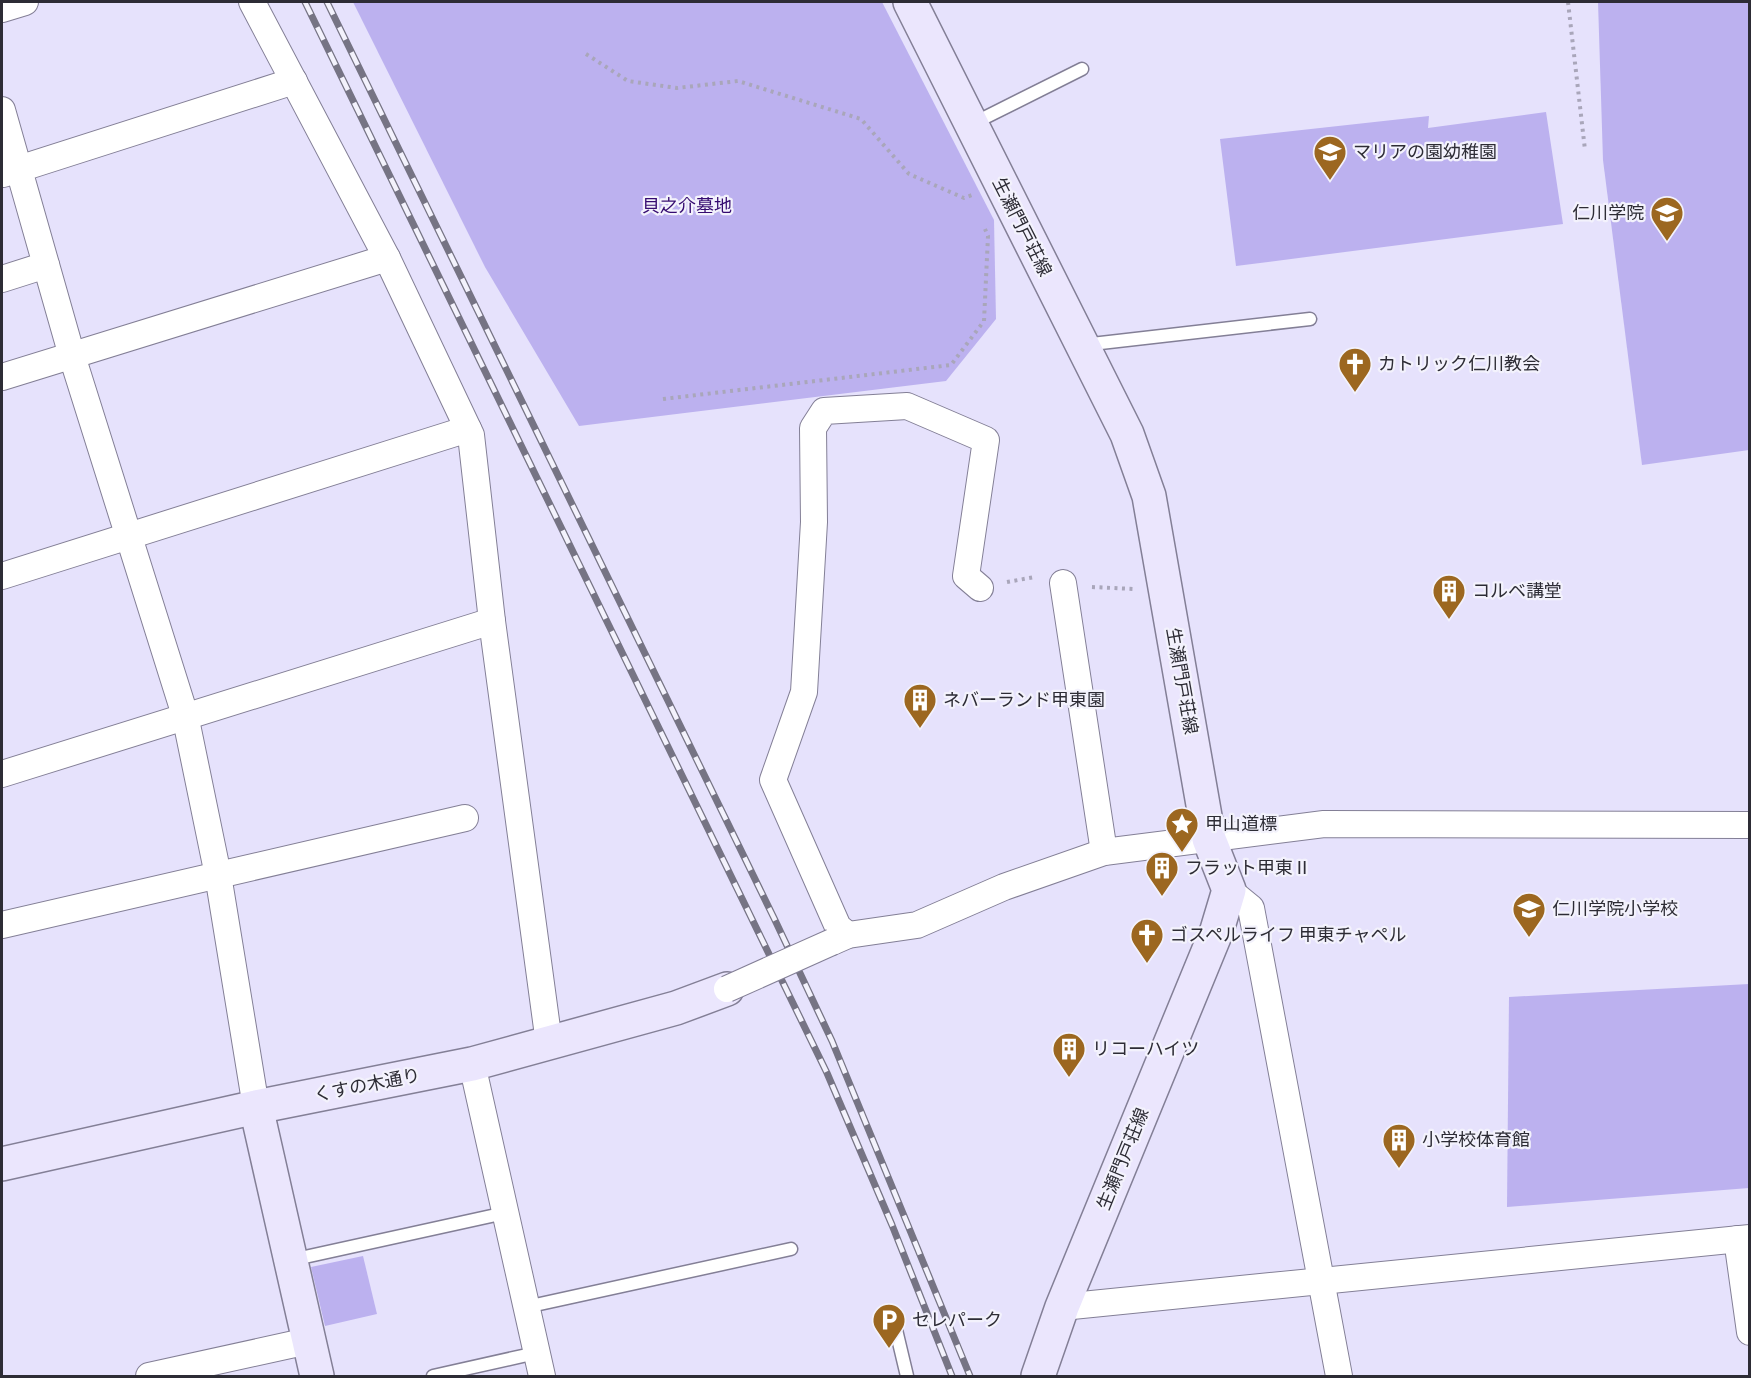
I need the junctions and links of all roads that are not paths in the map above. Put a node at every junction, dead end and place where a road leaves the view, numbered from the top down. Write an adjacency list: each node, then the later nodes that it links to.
1 (25, 2): 4 (street)
2 (252, 2): 6 (street)
3 (910, 2): 8 (main road, 生瀬門戸荘線)
4 (2, 9)
5 (1082, 69): 8 (lane)
6 (294, 81): 9 (street); 10 (street)
7 (2, 110): 9 (street)
8 (971, 124): 14 (main road, 生瀬門戸荘線)
9 (10, 172): 11 (street)
10 (387, 258): 15 (street); 17 (street)
11 (46, 265): 12 (street); 15 (street)
12 (2, 279)
13 (1310, 319): 14 (lane)
14 (1082, 345): 27 (main road, 生瀬門戸荘線)
15 (72, 356): 16 (street); 18 (street)
16 (2, 377)
17 (468, 429): 18 (street); 22 (street)
18 (129, 537): 19 (street); 23 (street)
19 (2, 576)
20 (1063, 583): 28 (street)
21 (980, 588): 32 (street)
22 (492, 621): 23 (street); 34 (street)
23 (185, 715): 24 (street); 29 (street)
24 (2, 774)
25 (465, 818): 29 (street)
26 (1749, 825): 27 (street)
27 (1209, 839): 28 (street); 30 (main road, 生瀬門戸荘線)
28 (1104, 852): 32 (street)
29 (218, 875): 31 (street); 36 (street)
30 (1229, 890): 42 (street); 44 (main road, 生瀬門戸荘線)
31 (2, 926)
32 (840, 938): 33 (street, bridge)
33 (727, 989): 34 (main road, くすの木通り)
34 (549, 1043): 35 (main road, くすの木通り)
35 (472, 1064): 36 (main road, くすの木通り); 38 (street)
36 (256, 1107): 37 (main road, くすの木通り); 41 (main road)
37 (2, 1164)
38 (505, 1213): 41 (lane); 43 (street)
39 (1743, 1239): 42 (street); 46 (street)
40 (791, 1249): 43 (lane)
41 (290, 1260): 47 (main road)
42 (1322, 1281): 44 (street); 54 (street)
43 (526, 1307): 48 (street)
44 (1062, 1307): 53 (main road, 生瀬門戸荘線)
45 (892, 1313): 52 (lane)
46 (1749, 1332)
47 (308, 1341): 49 (street); 50 (main road)
48 (539, 1365): 51 (lane)
49 (149, 1377)
50 (317, 1377)
51 (434, 1377)
52 (907, 1377)
53 (1038, 1377)
54 (1339, 1377)

